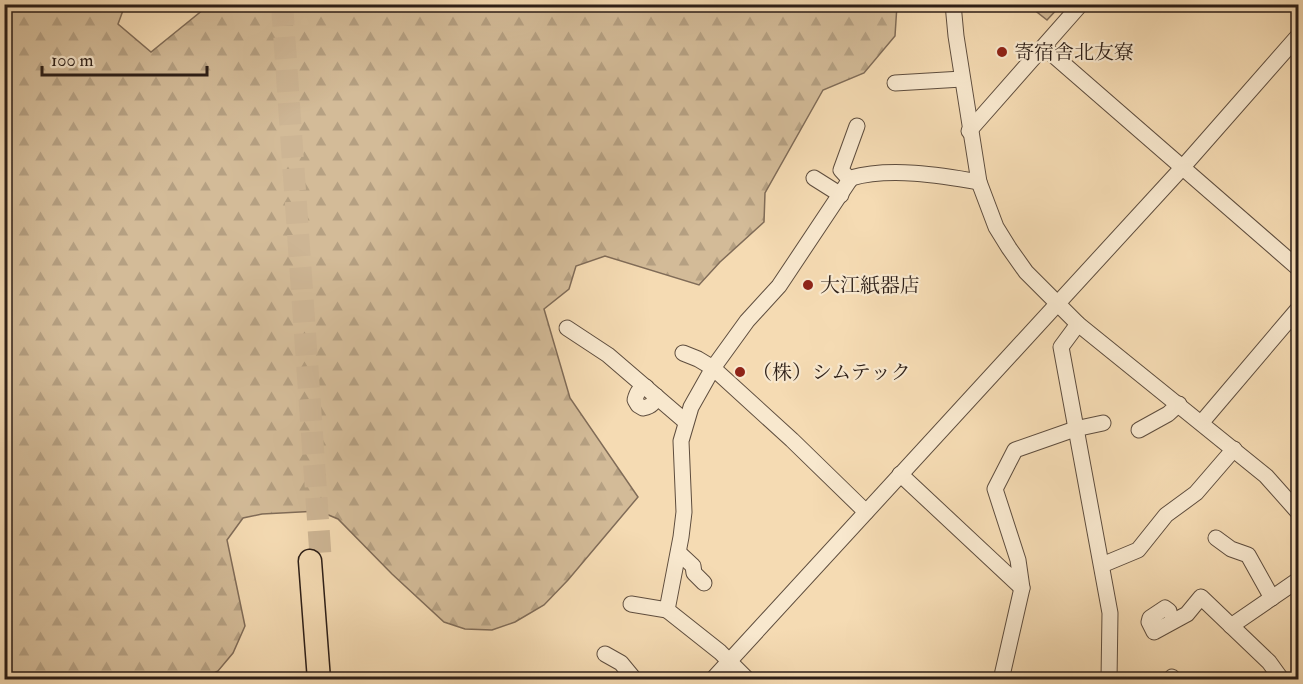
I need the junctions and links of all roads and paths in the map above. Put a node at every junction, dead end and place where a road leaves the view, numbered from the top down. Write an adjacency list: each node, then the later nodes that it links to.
1 (953, 4): 5 (street)
2 (1081, 4): 4 (street)
3 (1299, 36): 9 (street)
4 (1044, 47): 8 (street); 9 (street)
5 (962, 79): 6 (street); 8 (street)
6 (895, 83)
7 (856, 126): 11 (street)
8 (969, 131): 12 (street)
9 (1182, 168): 14 (street); 15 (street)
10 (814, 178): 13 (street)
11 (850, 180): 12 (street); 13 (street)
12 (979, 182): 15 (street)
13 (841, 195): 20 (street)
14 (1299, 268)
15 (1057, 305): 17 (street); 28 (street)
16 (1299, 309): 23 (street)
17 (1078, 324): 21 (street); 25 (street)
18 (567, 328): 22 (street)
19 (683, 353): 20 (street)
20 (713, 368): 22 (street); 30 (street)
21 (1179, 404): 23 (street); 26 (street)
22 (686, 422): 32 (street)
23 (1202, 422): 27 (street)
24 (1103, 423): 25 (street)
25 (1075, 429): 33 (street); 36 (street)
26 (1140, 430)
27 (1234, 449): 29 (street); 33 (street)
28 (900, 474): 30 (street); 36 (street)
29 (1298, 509)
30 (866, 512): 43 (street)
31 (1216, 537): 37 (street)
32 (679, 553): 35 (street); 39 (street)
33 (1101, 566): 50 (street)
34 (1299, 579): 37 (street)
35 (704, 583)
36 (1022, 588): 49 (street)
37 (1272, 597): 41 (street)
38 (631, 604): 39 (street)
39 (667, 610): 43 (street)
40 (1168, 611): 41 (street)
41 (1232, 626): 51 (street)
42 (605, 654): 46 (street)
43 (729, 661): 47 (street); 48 (street)
44 (318, 680): 45 (highway)
45 (330, 680)
46 (635, 680)
47 (712, 680)
48 (748, 680)
49 (1001, 680)
50 (1109, 680)
51 (1282, 680)

